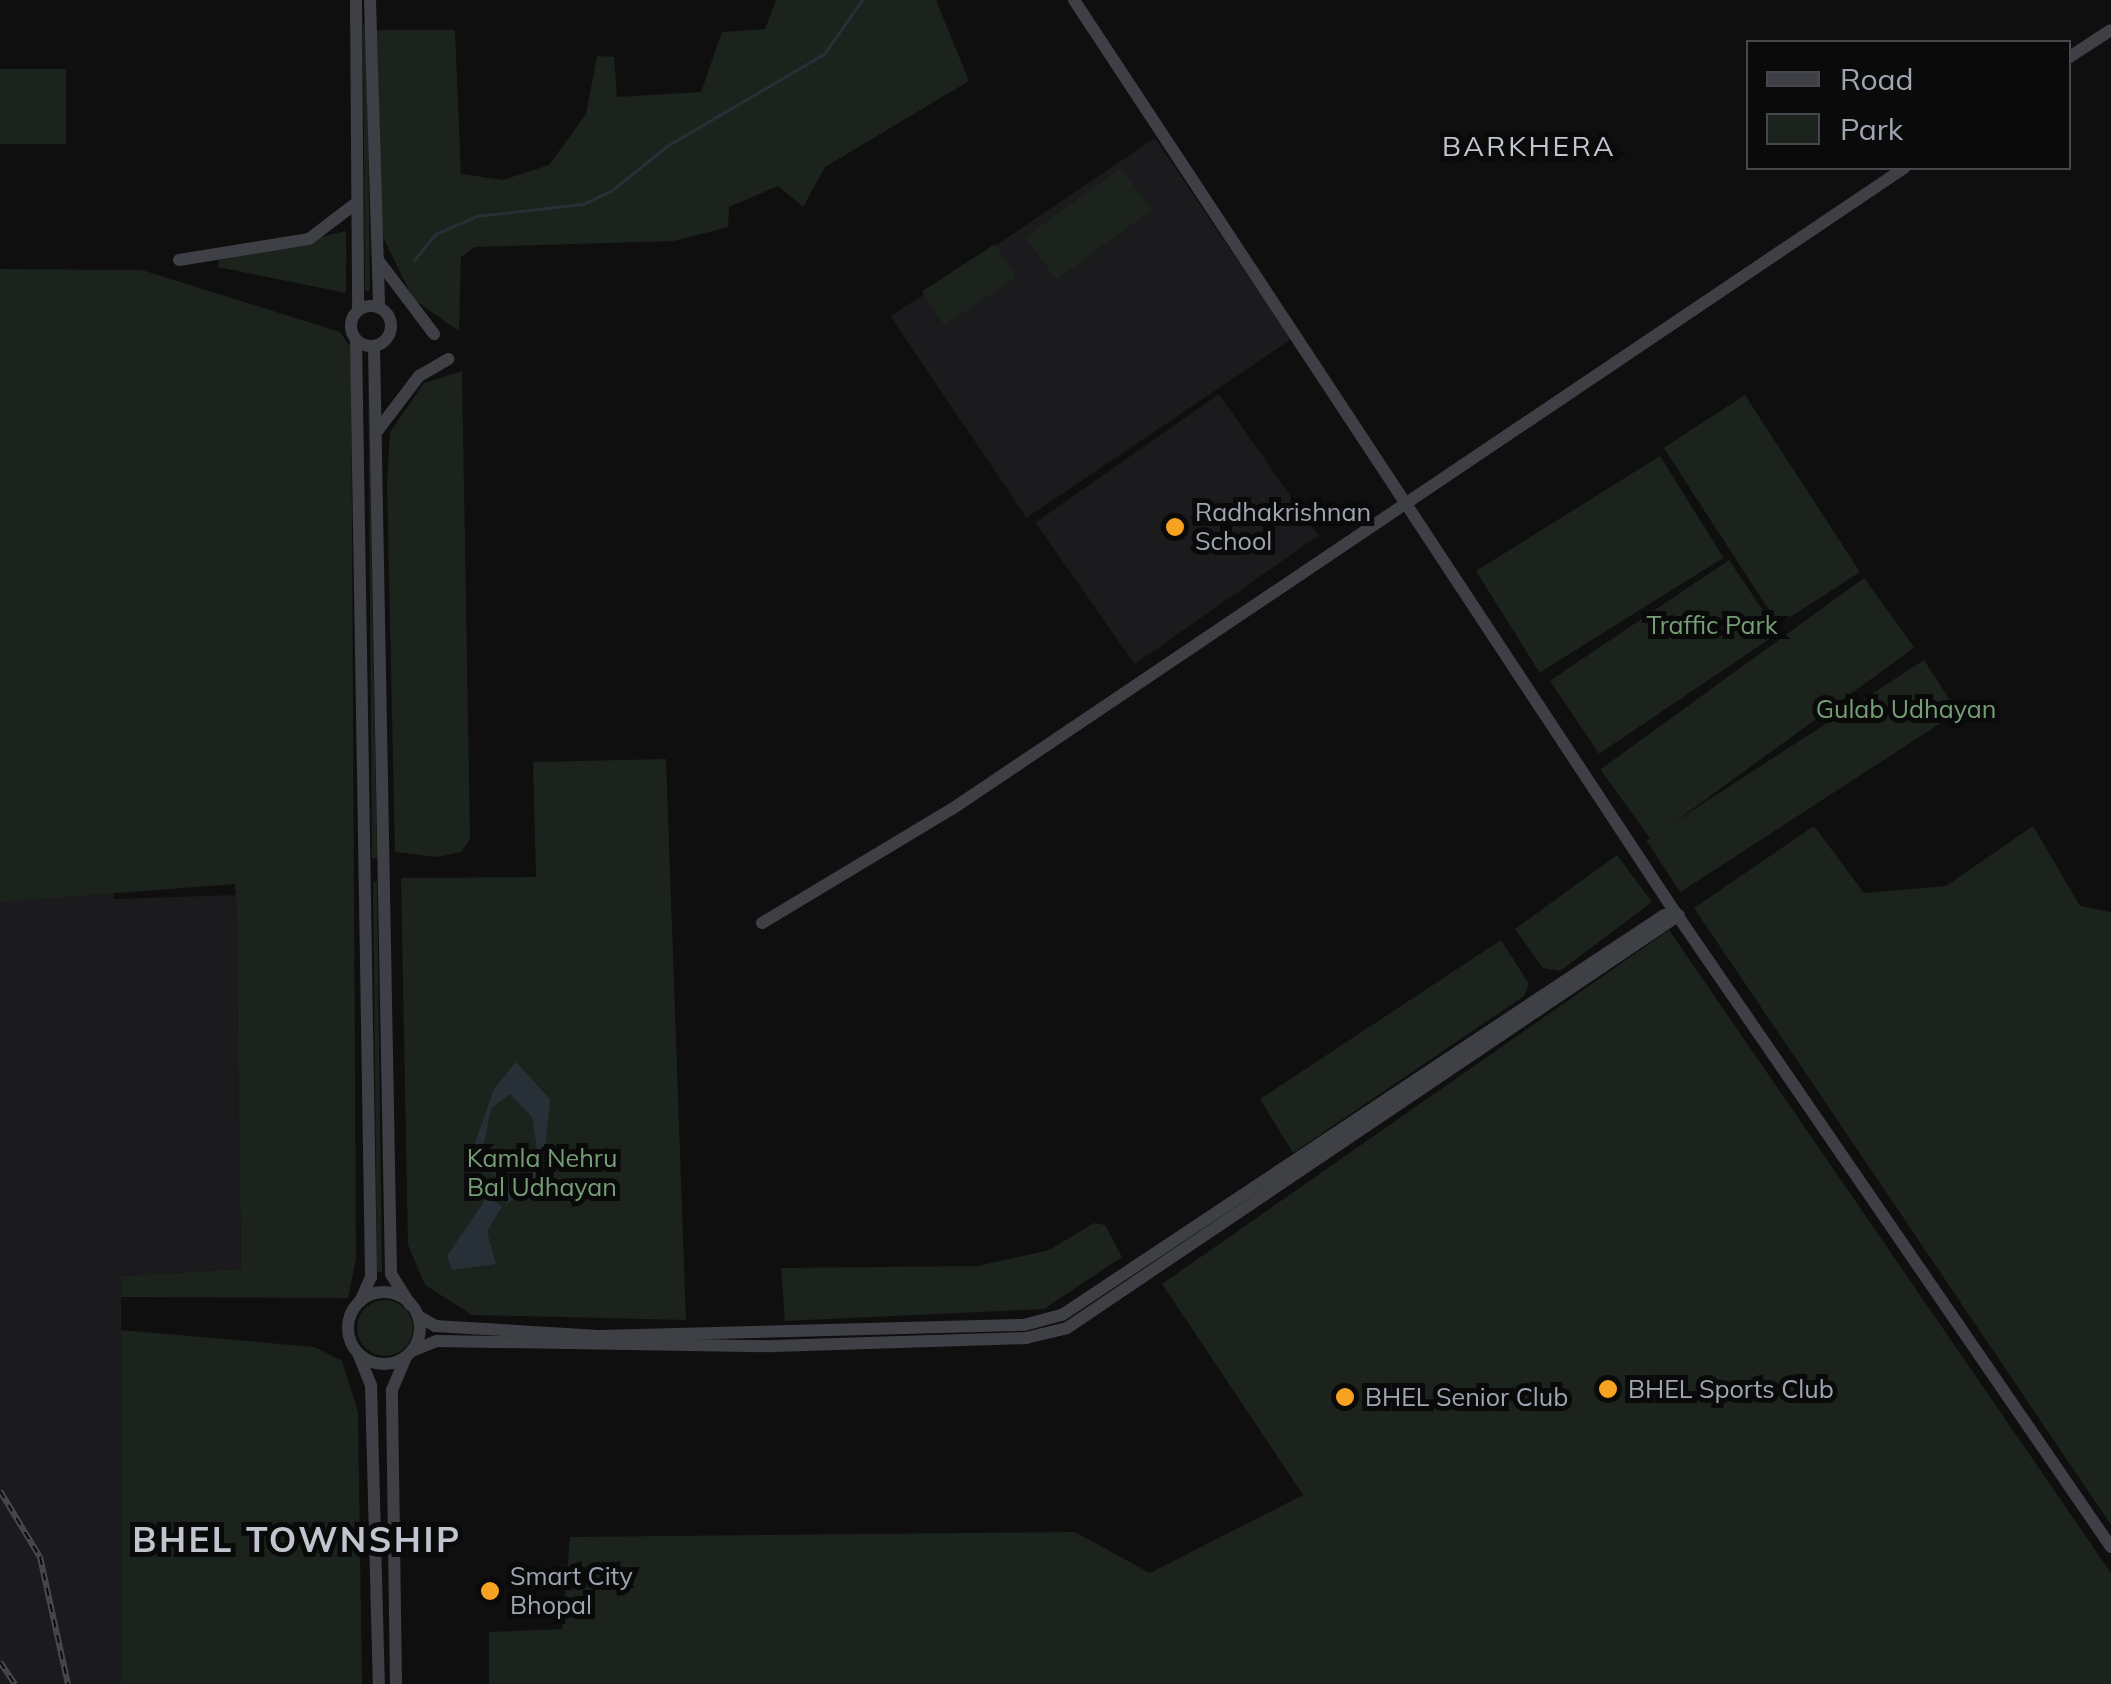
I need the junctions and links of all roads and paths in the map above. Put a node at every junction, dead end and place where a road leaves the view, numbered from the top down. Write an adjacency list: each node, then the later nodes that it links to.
1 (356, 0): 4 (main road)
2 (370, 0): 4 (main road)
3 (1074, 0): 18 (main road)
4 (363, 16): 8 (main road); 9 (main road)
5 (2111, 30): 6 (main road)
6 (2071, 56)
7 (1901, 170): 18 (main road)
8 (357, 201): 10 (main road); 12 (main road)
9 (375, 253): 11 (main road); 13 (main road)
10 (178, 260)
11 (379, 307): 12 (main road); 15 (main road)
12 (358, 310): 14 (main road)
13 (434, 334)
14 (356, 340): 15 (main road); 21 (main road)
15 (374, 346): 17 (main road)
16 (448, 359): 17 (main road)
17 (376, 434): 22 (main road)
18 (1406, 503): 19 (main road); 20 (main road)
19 (1676, 912): 23 (main road); 26 (main road)
20 (762, 923)
21 (360, 1302): 22 (main road); 24 (main road)
22 (414, 1310): 23 (main road); 25 (main road)
23 (508, 1337): 25 (main road)
24 (358, 1353): 25 (main road); 27 (main road)
25 (409, 1354): 28 (main road)
26 (2111, 1547)
27 (379, 1684)
28 (396, 1684)

